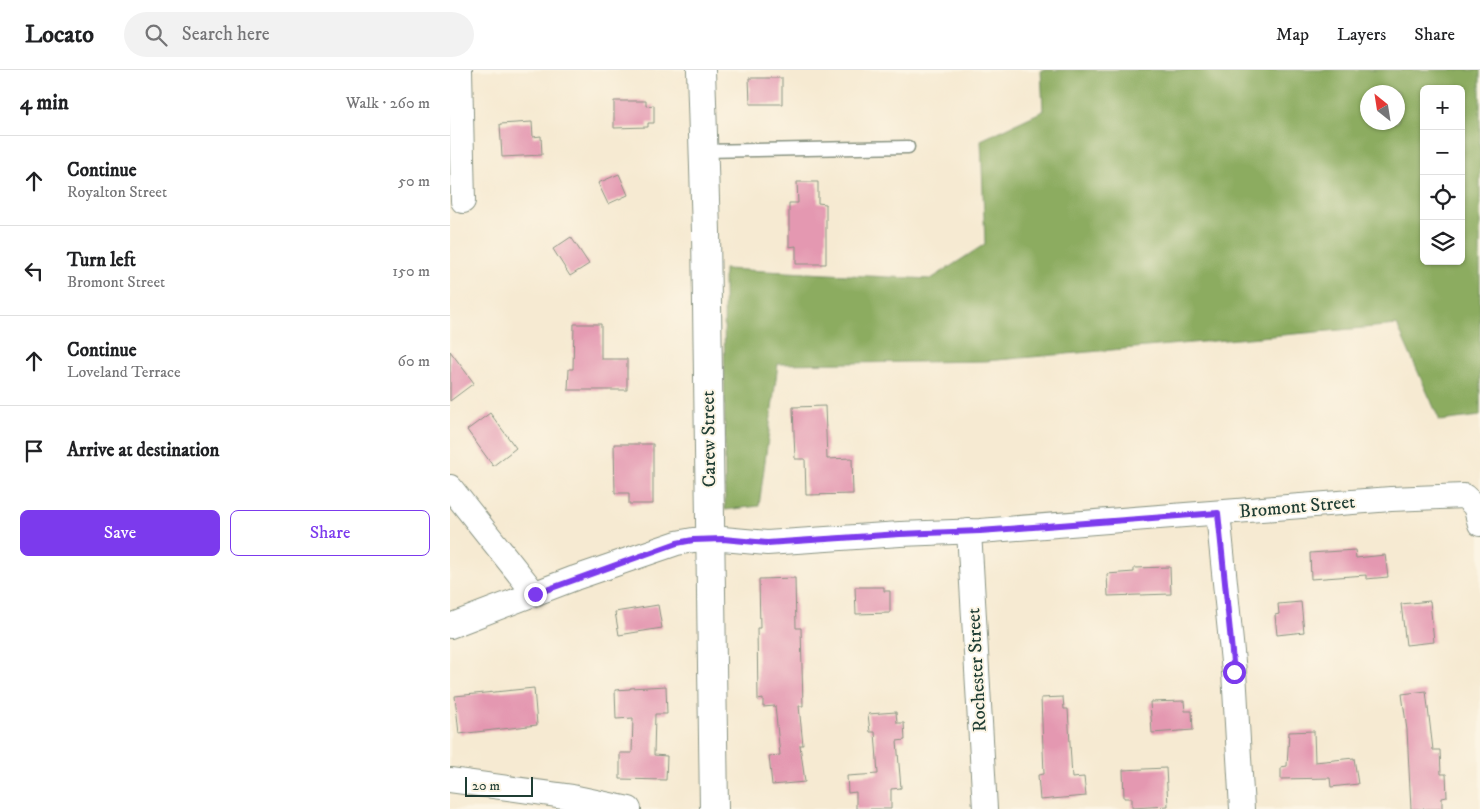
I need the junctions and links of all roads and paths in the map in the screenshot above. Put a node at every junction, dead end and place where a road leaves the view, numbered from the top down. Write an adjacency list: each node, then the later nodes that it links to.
1 (460, 70): 5 (street)
2 (701, 70): 4 (street, Carew Street)
3 (908, 147): 4 (lane)
4 (703, 151): 10 (street, Carew Street)
5 (463, 201)
6 (450, 487): 11 (street)
7 (1218, 513): 8 (street, Bromont Street); 9 (street, Bromont Street); 17 (street)
8 (1480, 524)
9 (969, 531): 10 (street, Bromont Street); 16 (street, Rochester Street)
10 (711, 540): 11 (street, Bromont Street); 15 (street, Carew Street)
11 (535, 594): 12 (street, Bromont Street)
12 (450, 626)
13 (450, 780): 14 (street)
14 (629, 809)
15 (714, 809)
16 (985, 809)
17 (1242, 809)

